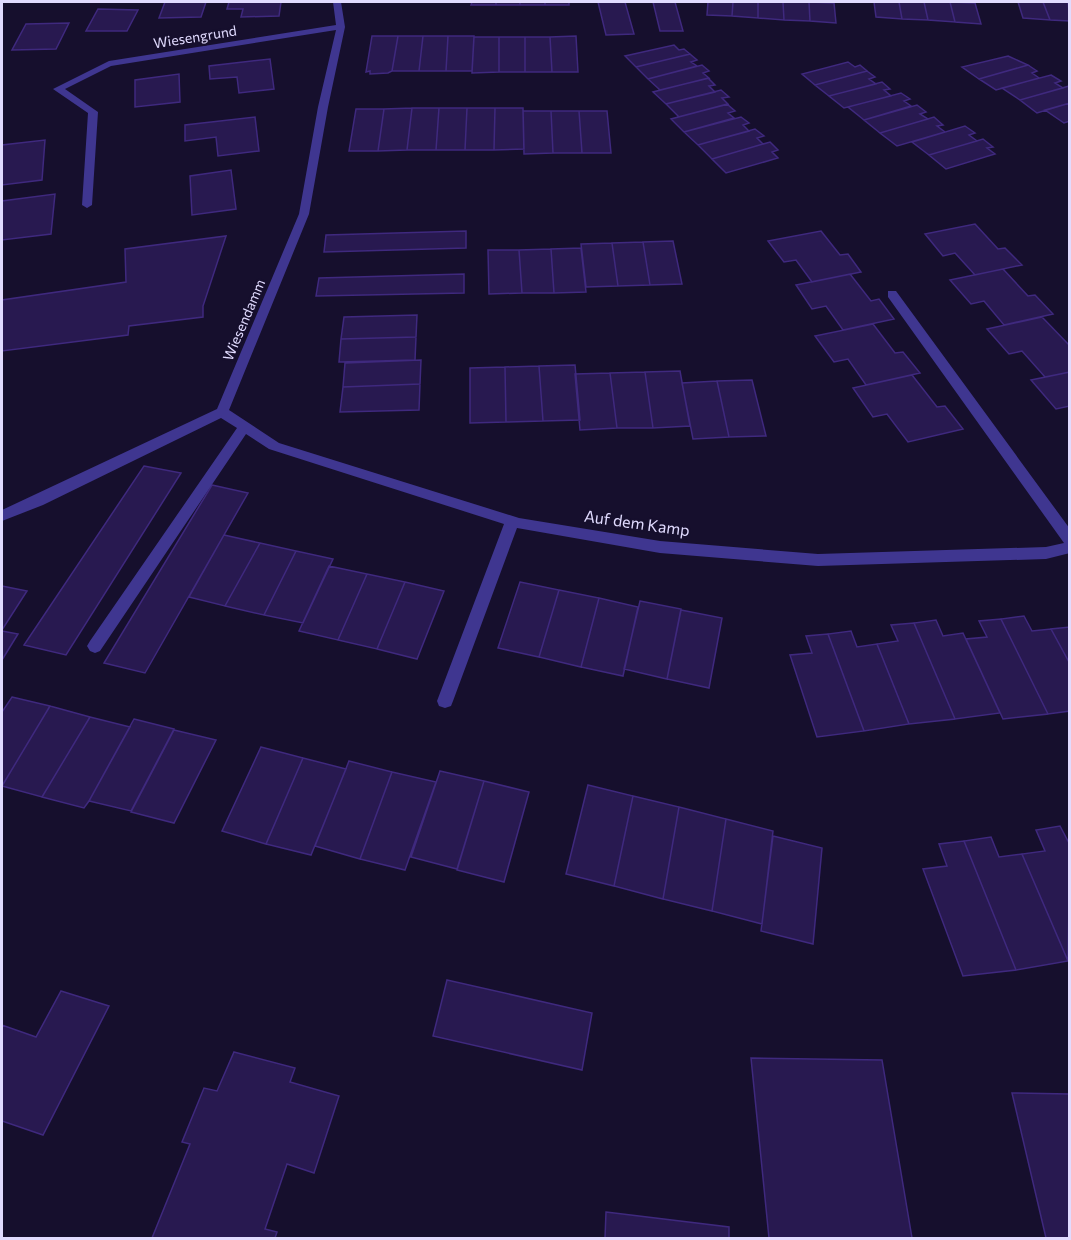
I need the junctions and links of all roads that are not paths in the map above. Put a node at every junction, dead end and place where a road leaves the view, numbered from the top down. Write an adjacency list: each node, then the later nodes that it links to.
1 (337, 2): 2 (street, Wiesendamm)
2 (341, 27): 3 (street, Wiesengrund); 5 (street, Wiesendamm)
3 (87, 205)
4 (892, 294): 9 (street)
5 (222, 412): 6 (street, Auf dem Kamp); 7 (street)
6 (244, 427): 8 (street, Auf dem Kamp); 11 (street)
7 (2, 516)
8 (512, 520): 10 (street, Auf dem Kamp); 12 (street)
9 (1070, 541)
10 (1070, 547)
11 (95, 646)
12 (445, 701)

